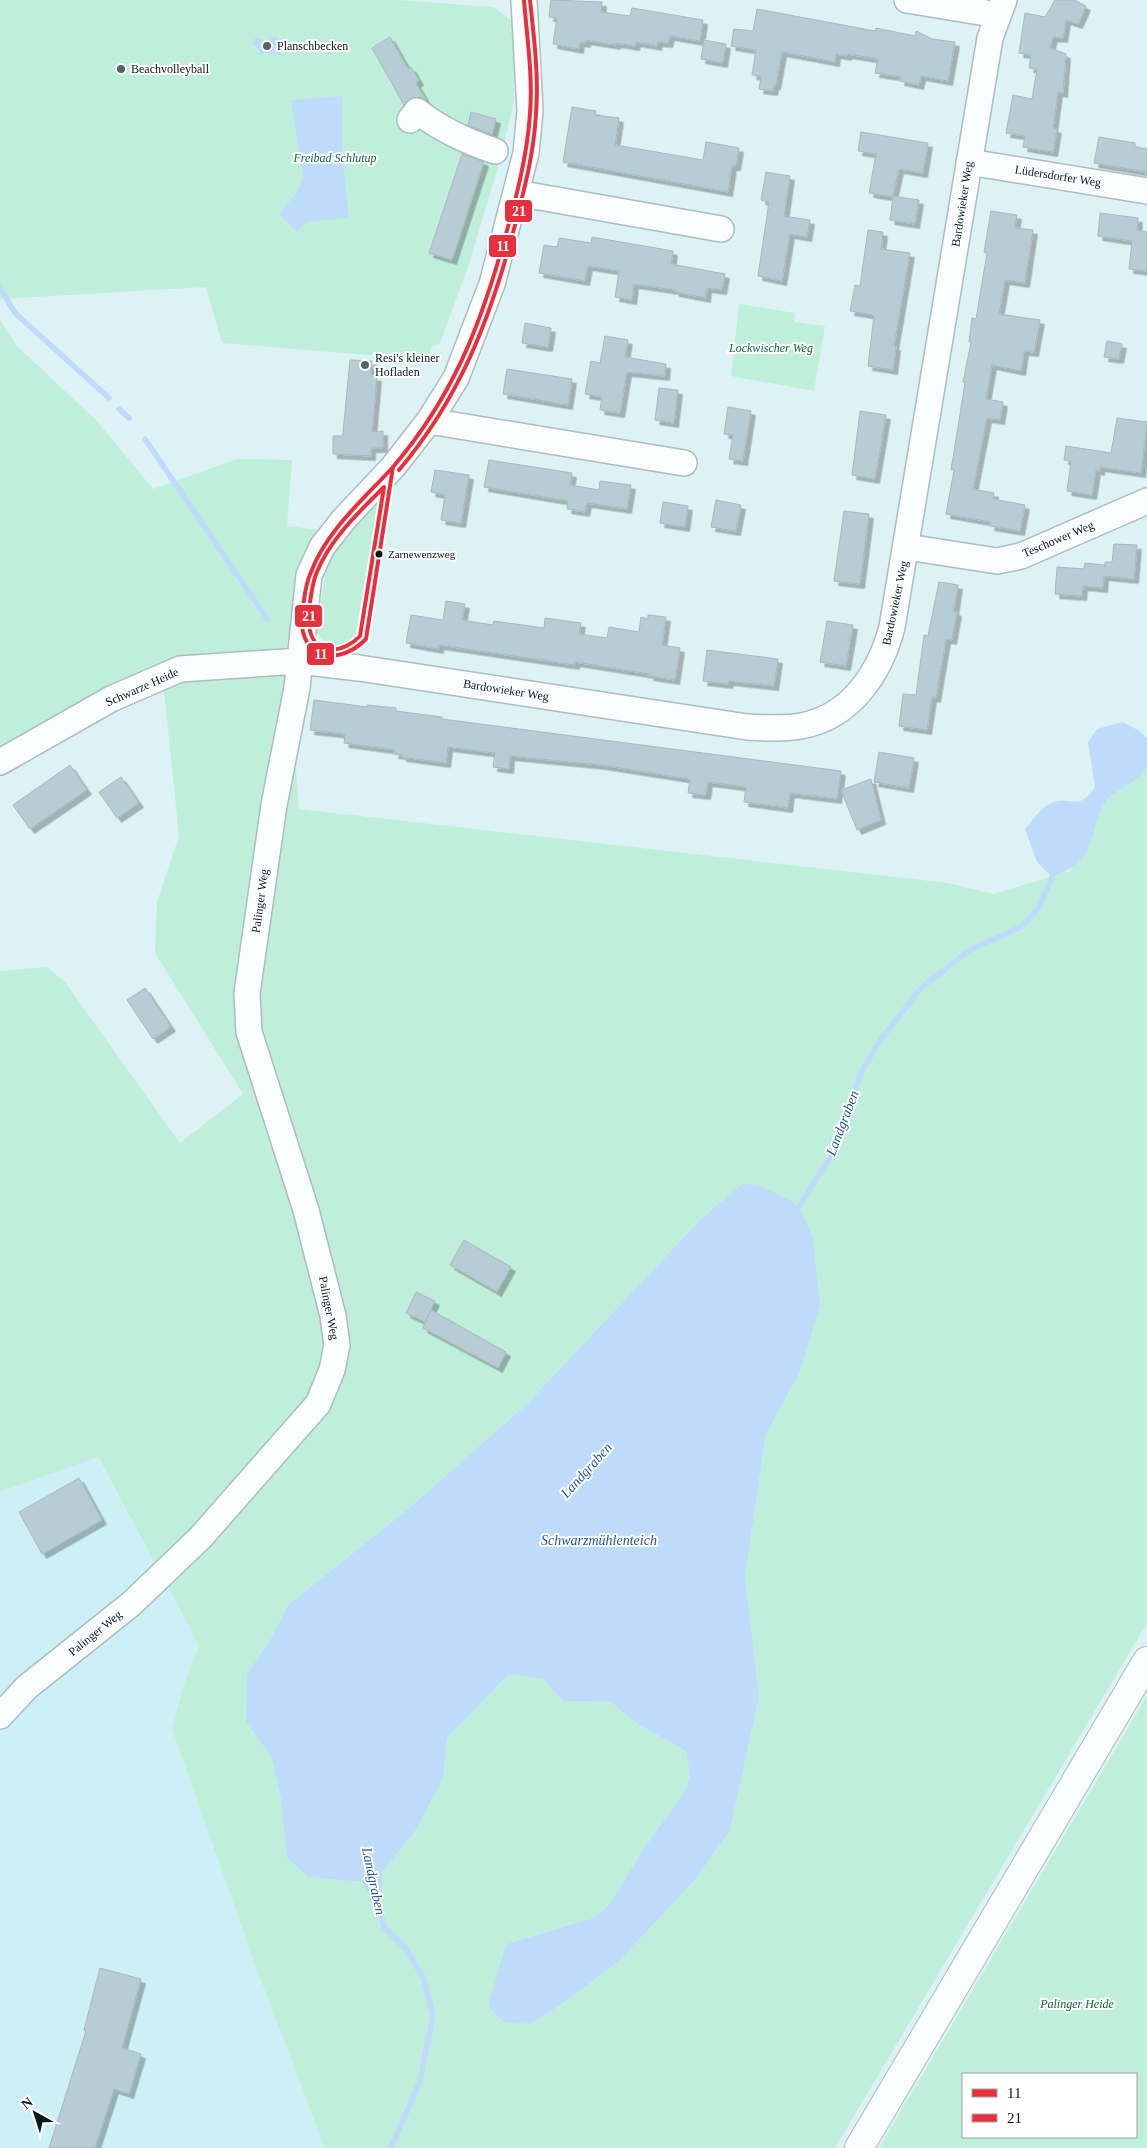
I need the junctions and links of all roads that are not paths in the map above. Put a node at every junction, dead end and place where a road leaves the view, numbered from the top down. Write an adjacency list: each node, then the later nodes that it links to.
1 (524, 0): 8 (street, Palinger Weg)
2 (906, 0): 3 (street)
3 (1001, 7): 6 (street, Bardowieker Weg)
4 (410, 120): 5 (street)
5 (495, 151)
6 (969, 162): 7 (street, Lüdersdorfer Weg); 13 (street, Bardowieker Weg)
7 (1147, 191)
8 (517, 193): 9 (street); 10 (street, Palinger Weg)
9 (721, 229)
10 (429, 421): 11 (street); 14 (street, Palinger Weg)
11 (684, 463)
12 (1147, 500): 13 (street, Teschower Weg)
13 (907, 547): 14 (street, Bardowieker Weg)
14 (300, 661): 15 (street, Schwarze Heide); 17 (street, Palinger Weg)
15 (0, 762)
16 (1147, 1661): 18 (main road)
17 (0, 1716)
18 (859, 2148)

